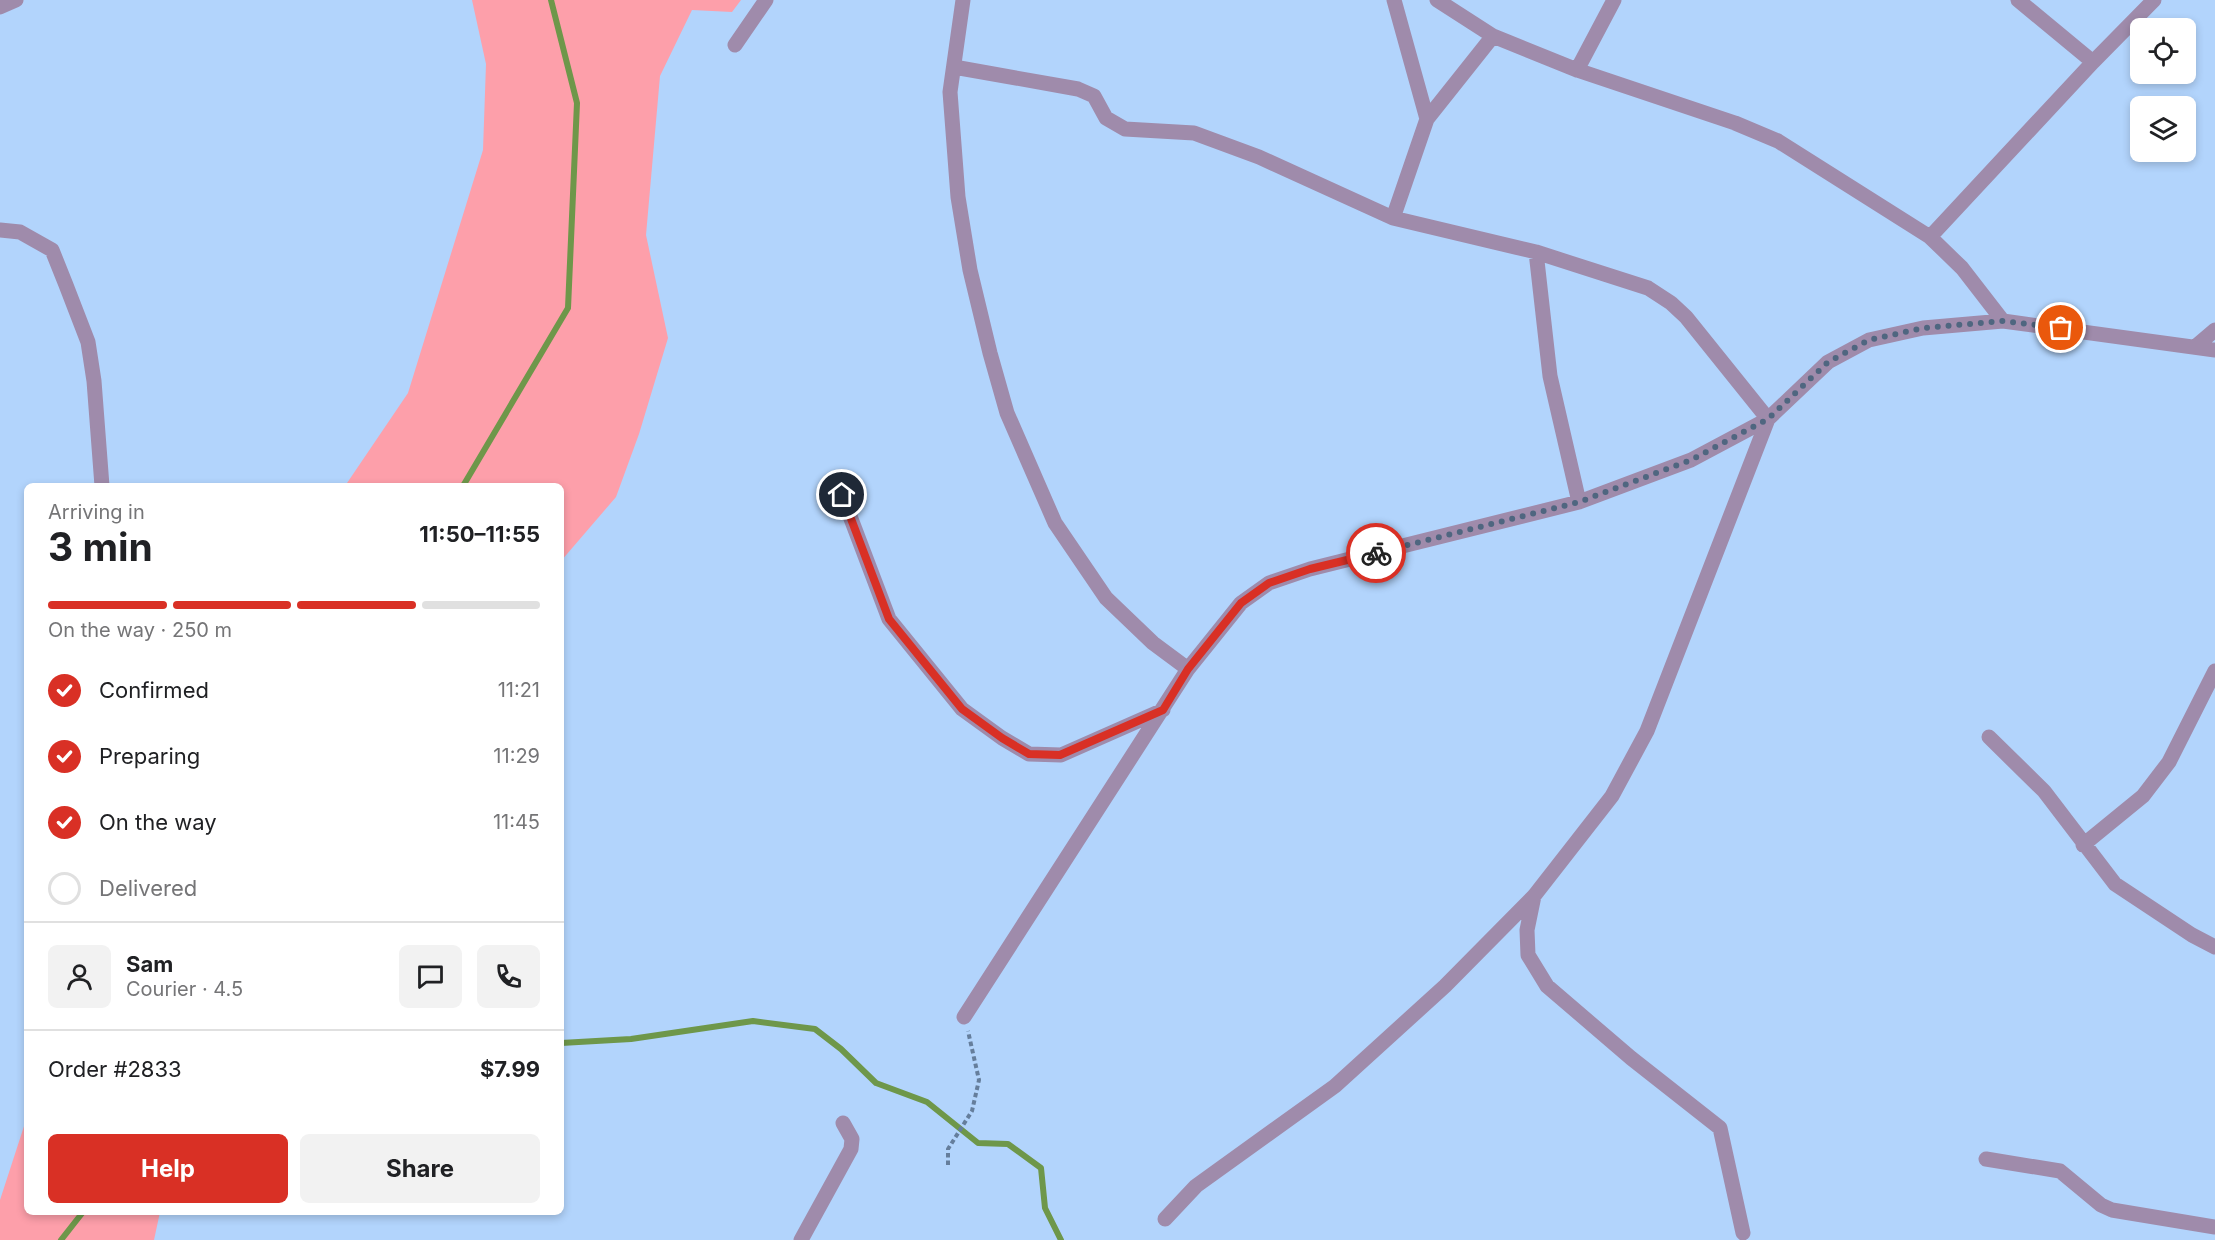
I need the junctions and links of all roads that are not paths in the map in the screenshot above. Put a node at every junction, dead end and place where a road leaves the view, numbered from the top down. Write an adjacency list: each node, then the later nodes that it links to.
1 (16, 0): 9 (street)
2 (766, 0): 11 (street)
3 (963, 0): 13 (street)
4 (1394, 0): 15 (street)
5 (1437, 0): 10 (street)
6 (1614, 0): 14 (street)
7 (2018, 0): 12 (street)
8 (2154, 0): 12 (street)
9 (0, 7)
10 (1493, 36): 14 (street); 15 (street)
11 (735, 45)
12 (2093, 62): 18 (street)
13 (954, 66): 16 (street); 28 (street)
14 (1577, 70): 18 (street)
15 (1427, 119): 16 (street)
16 (1393, 218): 19 (street)
17 (0, 230): 25 (street)
18 (1930, 237): 20 (street)
19 (1536, 252): 24 (street); 27 (street)
20 (2003, 321): 22 (street); 24 (street)
21 (2215, 330): 22 (street)
22 (2195, 347): 23 (street)
23 (2215, 350)
24 (1768, 419): 27 (street); 33 (street)
25 (102, 483)
26 (842, 495): 30 (street)
27 (1579, 502): 28 (street)
28 (1188, 669): 30 (street)
29 (2215, 671): 32 (street)
30 (1163, 710): 35 (street)
31 (1989, 737): 32 (street)
32 (2083, 845): 34 (street)
33 (1534, 896): 38 (street); 40 (street)
34 (2215, 947)
35 (964, 1017)
36 (843, 1124): 41 (street)
37 (1986, 1160): 39 (street)
38 (1165, 1219)
39 (2215, 1227)
40 (1743, 1233)
41 (801, 1240)

